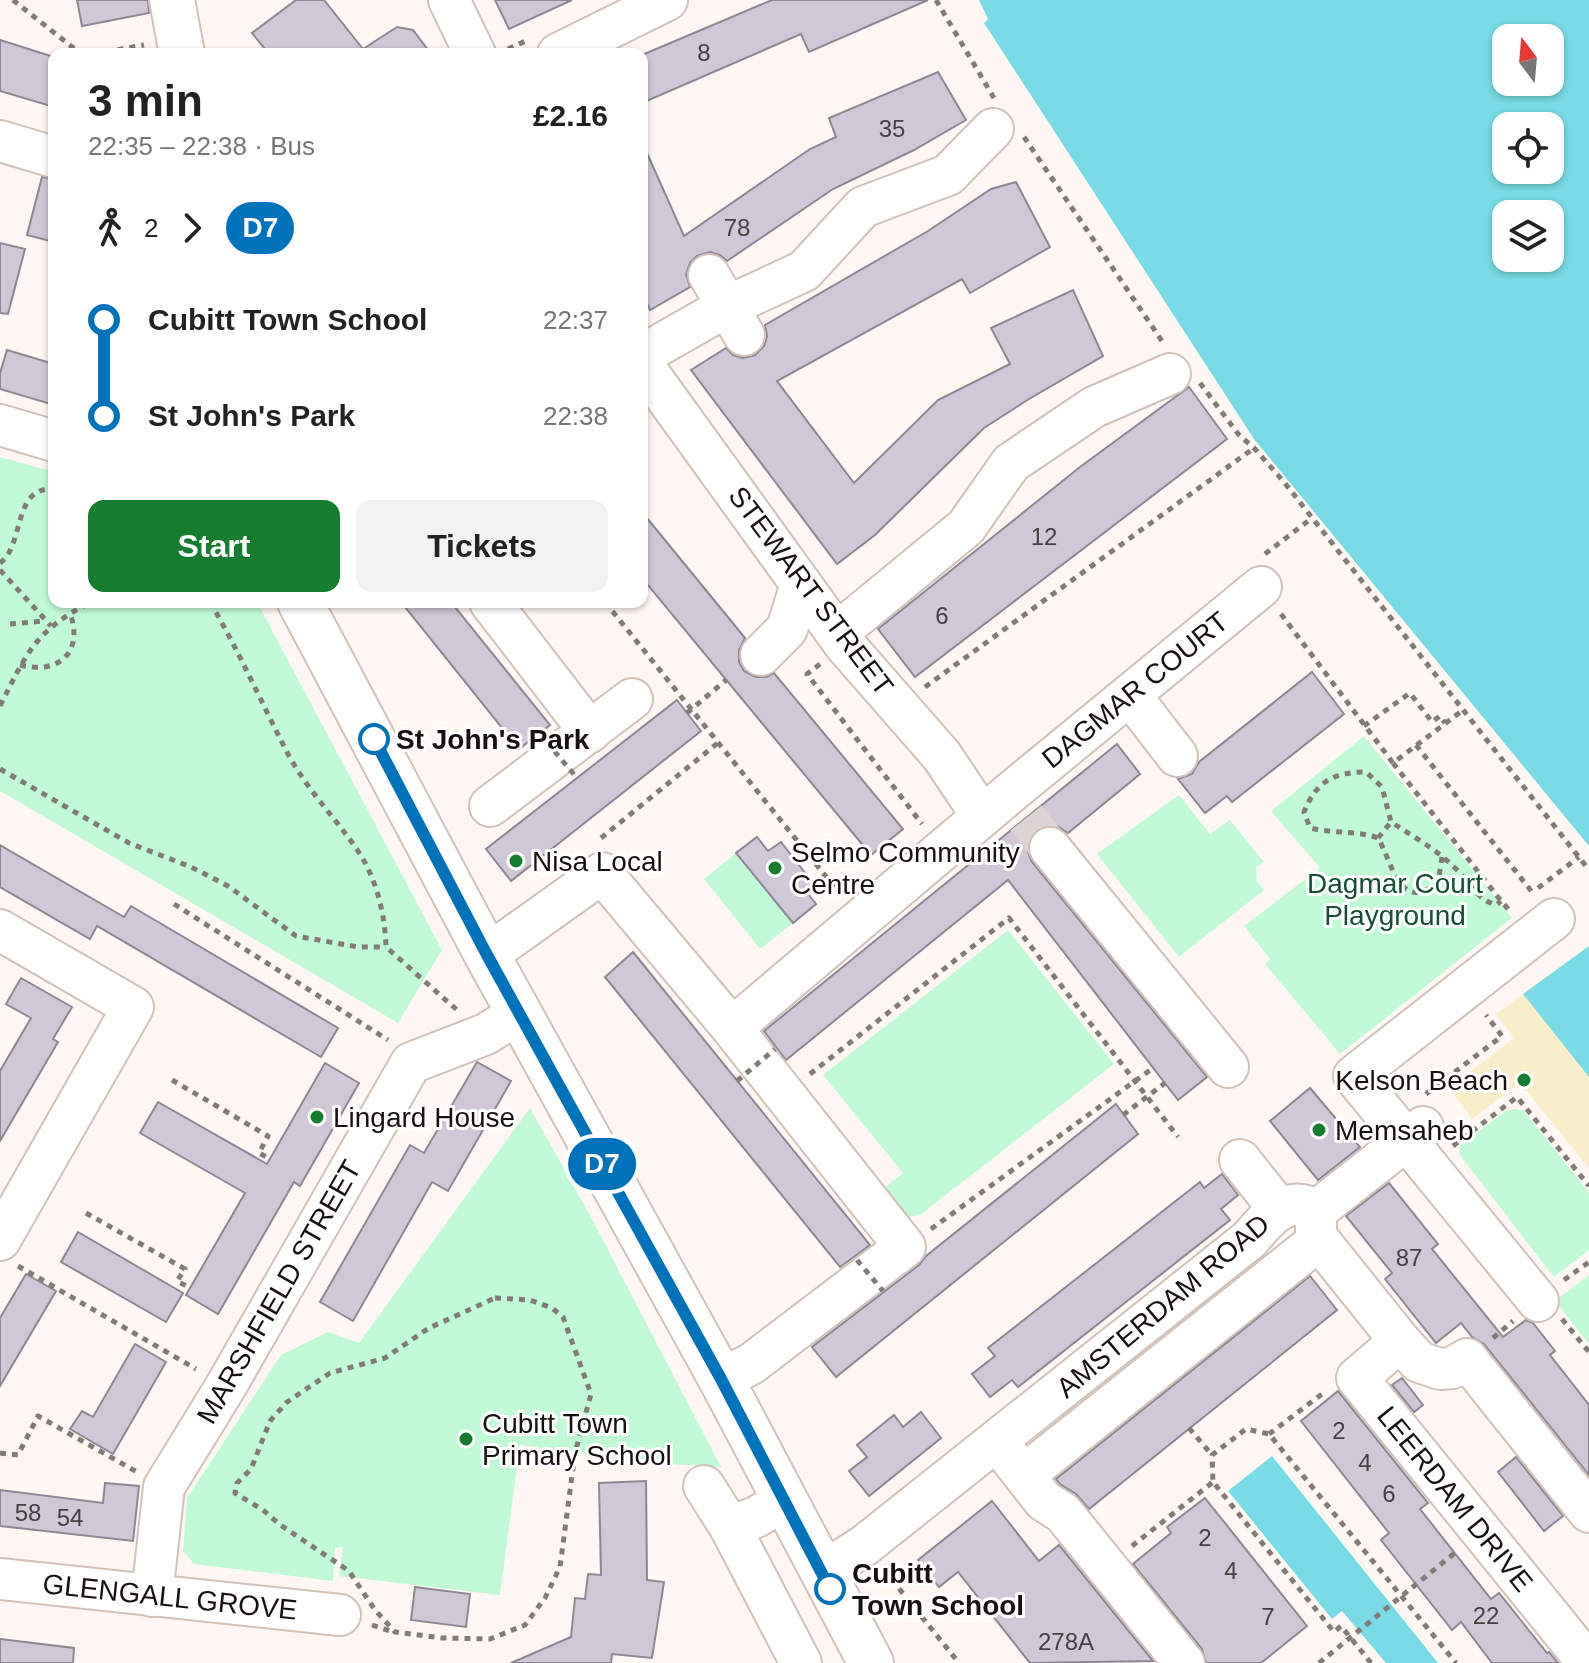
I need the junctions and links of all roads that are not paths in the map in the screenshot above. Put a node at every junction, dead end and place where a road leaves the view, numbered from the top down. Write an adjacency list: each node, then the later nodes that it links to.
1 (449, 0): 3 (street)
2 (667, 0): 4 (street)
3 (472, 48)
4 (570, 48)
5 (993, 129): 8 (street)
6 (0, 141): 7 (street)
7 (48, 155)
8 (648, 352)
9 (648, 372): 13 (street, STEWART STREET)
10 (1170, 374): 17 (street)
11 (0, 425): 12 (street)
12 (48, 439)
13 (801, 584): 17 (street, STEWART STREET); 18 (street)
14 (1261, 587): 19 (street, DAGMAR COURT)
15 (303, 608): 27 (main road)
16 (496, 608): 21 (street)
17 (841, 639): 24 (street, STEWART STREET)
18 (761, 655)
19 (1130, 695): 22 (street); 24 (street, DAGMAR COURT)
20 (632, 699): 21 (street)
21 (590, 732): 23 (street)
22 (1177, 756)
23 (490, 806)
24 (1017, 818): 29 (street, DAGMAR COURT); 30 (street, STEWART STREET)
25 (1543, 906): 31 (street)
26 (0, 930): 33 (street)
27 (487, 955): 28 (main road); 29 (street)
28 (502, 1023): 38 (main road); 47 (street, MARSHFIELD STREET)
29 (732, 1028): 38 (street)
30 (1228, 1067)
31 (1416, 1133): 34 (street); 36 (street)
32 (1240, 1160): 34 (street)
33 (15, 1180): 35 (street)
34 (1305, 1220): 37 (street); 39 (street, AMSTERDAM ROAD); 40 (street)
35 (7, 1252)
36 (1546, 1304)
37 (1400, 1341): 43 (street); 52 (street, LEERDAM DRIVE)
38 (721, 1379): 42 (main road)
39 (997, 1441): 40 (street); 45 (street, AMSTERDAM ROAD)
40 (1024, 1475): 51 (street)
41 (704, 1486): 44 (street)
42 (784, 1501): 44 (street); 45 (main road)
43 (1589, 1512)
44 (730, 1527): 50 (street)
45 (822, 1573): 49 (main road)
46 (0, 1579): 47 (street, GLENGALL GROVE)
47 (152, 1596): 48 (street, GLENGALL GROVE)
48 (340, 1615)
49 (858, 1659)
50 (801, 1663)
51 (1184, 1663)
52 (1588, 1663)

